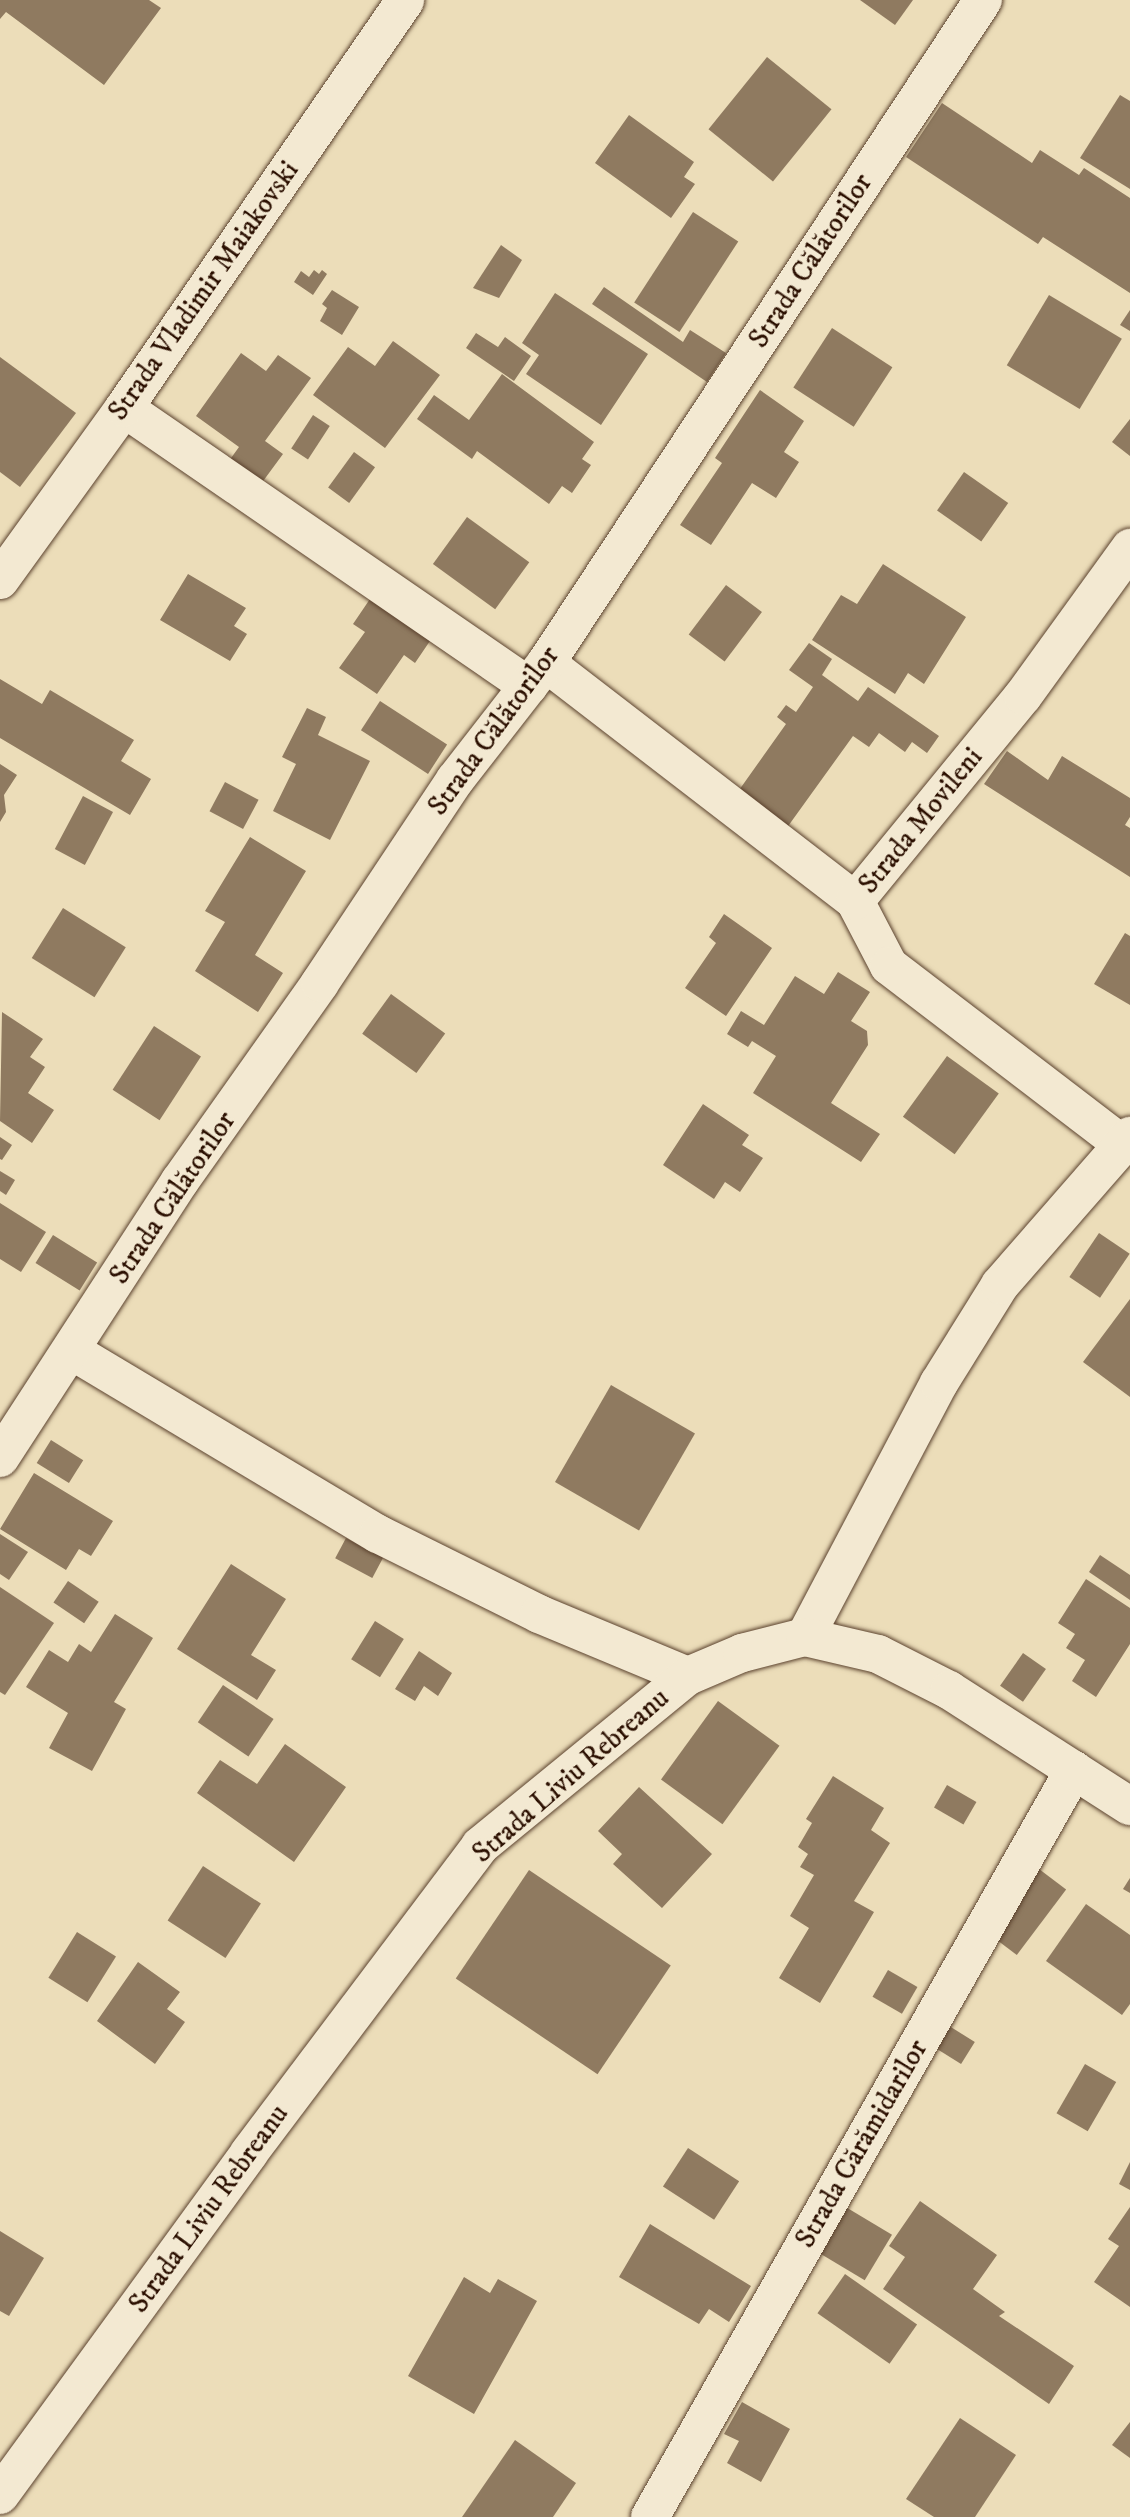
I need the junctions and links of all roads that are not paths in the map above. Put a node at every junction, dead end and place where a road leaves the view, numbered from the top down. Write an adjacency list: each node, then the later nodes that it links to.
1 (405, 0): 3 (street, Strada Vladimir Maiakovski)
2 (983, 0): 6 (street, Strada Călătorilor)
3 (124, 408): 5 (street, Strada Vladimir Maiakovski); 6 (street)
4 (1130, 548): 7 (street, Strada Movileni)
5 (0, 580)
6 (538, 675): 7 (street); 9 (street, Strada Călătorilor)
7 (855, 901): 8 (street, Strada Movileni)
8 (1126, 1140): 11 (street)
9 (72, 1351): 10 (street, Strada Călătorilor); 12 (street)
10 (0, 1458)
11 (805, 1637): 12 (street, Strada Liviu Rebreanu); 13 (street)
12 (688, 1676): 15 (street, Strada Liviu Rebreanu)
13 (1074, 1770): 14 (street); 16 (street, Strada Cărămidarilor)
14 (1130, 1806)
15 (0, 2495)
16 (650, 2517)

